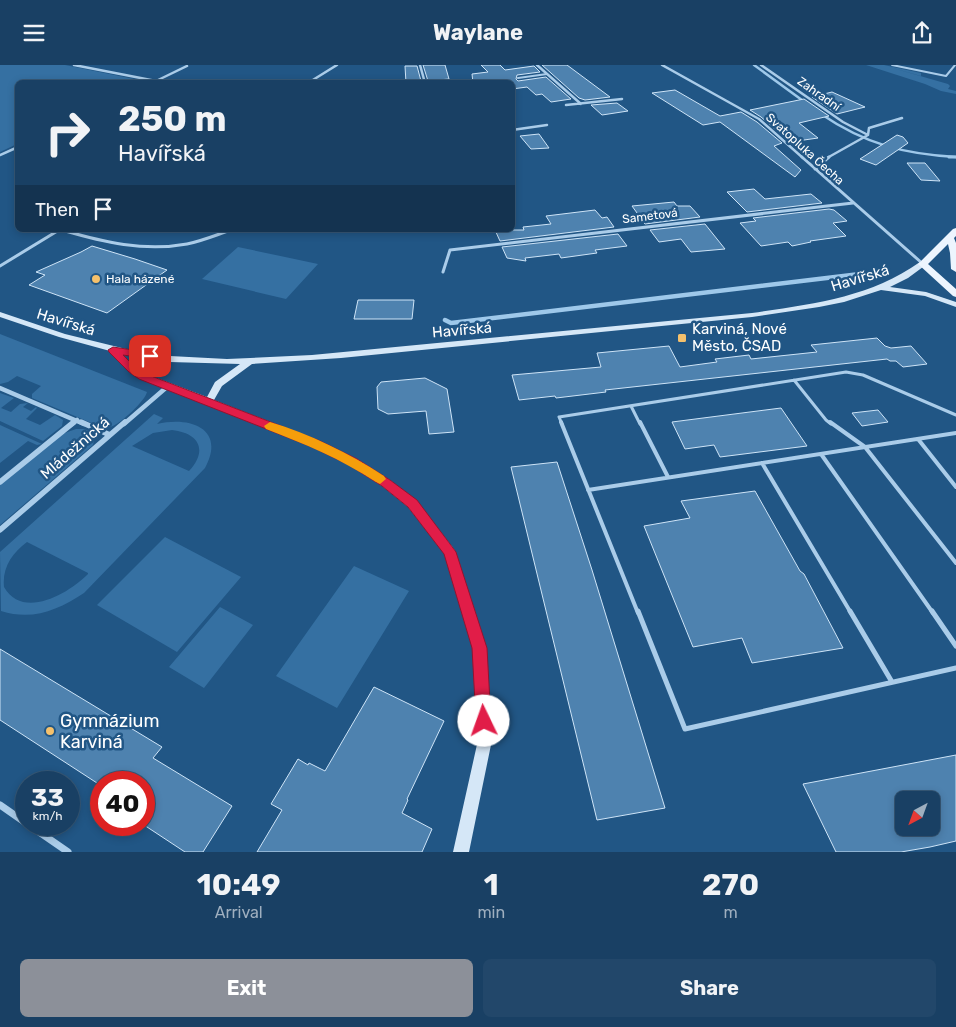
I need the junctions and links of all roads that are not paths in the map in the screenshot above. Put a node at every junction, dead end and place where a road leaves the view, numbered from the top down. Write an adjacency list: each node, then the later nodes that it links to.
1 (74, 65): 12 (street)
2 (338, 65): 14 (street)
3 (420, 65): 15 (street)
4 (537, 65): 10 (street)
5 (662, 65): 25 (street, Svatopluka Čecha)
6 (761, 65): 22 (street, Zahradní)
7 (892, 65): 8 (lane)
8 (955, 65)
9 (187, 67): 13 (street)
10 (547, 74): 11 (lane); 17 (street)
11 (518, 78)
12 (145, 80)
13 (158, 80)
14 (313, 80)
15 (424, 80)
16 (622, 99): 17 (street)
17 (580, 104): 18 (street)
18 (566, 105)
19 (902, 118): 22 (street)
20 (547, 125): 21 (street)
21 (515, 130)
22 (868, 135): 25 (street)
23 (15, 148): 24 (street)
24 (0, 155)
25 (815, 169): 26 (street, Svatopluka Čecha)
26 (853, 203): 31 (street, Svatopluka Čecha); 34 (street, Sametová)
27 (58, 232): 32 (street)
28 (68, 232): 29 (street)
29 (225, 232)
30 (953, 235): 31 (main road); 33 (main road)
31 (923, 264): 35 (street, Havířská); 36 (main road)
32 (0, 266)
33 (956, 269)
34 (443, 272)
35 (881, 288): 37 (street); 40 (street, Havířská)
36 (956, 294)
37 (956, 305)
38 (0, 315): 39 (street, Havířská)
39 (113, 350): 40 (street, Havířská); 42 (street)
40 (249, 362): 44 (street)
41 (794, 380): 45 (lane); 46 (lane); 51 (lane)
42 (168, 386): 44 (street); 49 (street, Mládežnická)
43 (0, 388): 47 (street)
44 (209, 402): 67 (street)
45 (631, 406): 54 (lane); 57 (lane)
46 (956, 415)
47 (77, 421): 49 (street); 55 (street, Mládežnická)
48 (955, 434): 50 (lane)
49 (110, 435): 58 (street, Mládežnická)
50 (918, 439): 51 (lane); 56 (lane)
51 (865, 447): 52 (lane); 59 (lane)
52 (821, 454): 53 (lane); 60 (lane)
53 (762, 463): 54 (lane); 62 (lane)
54 (668, 477): 57 (lane)
55 (0, 482)
56 (956, 487)
57 (588, 490): 62 (lane)
58 (0, 530)
59 (956, 563)
60 (956, 646)
61 (956, 668): 62 (lane)
62 (892, 682)
63 (0, 805): 64 (street)
64 (15, 815)
65 (45, 836): 66 (street)
66 (68, 852)
67 (461, 852)

